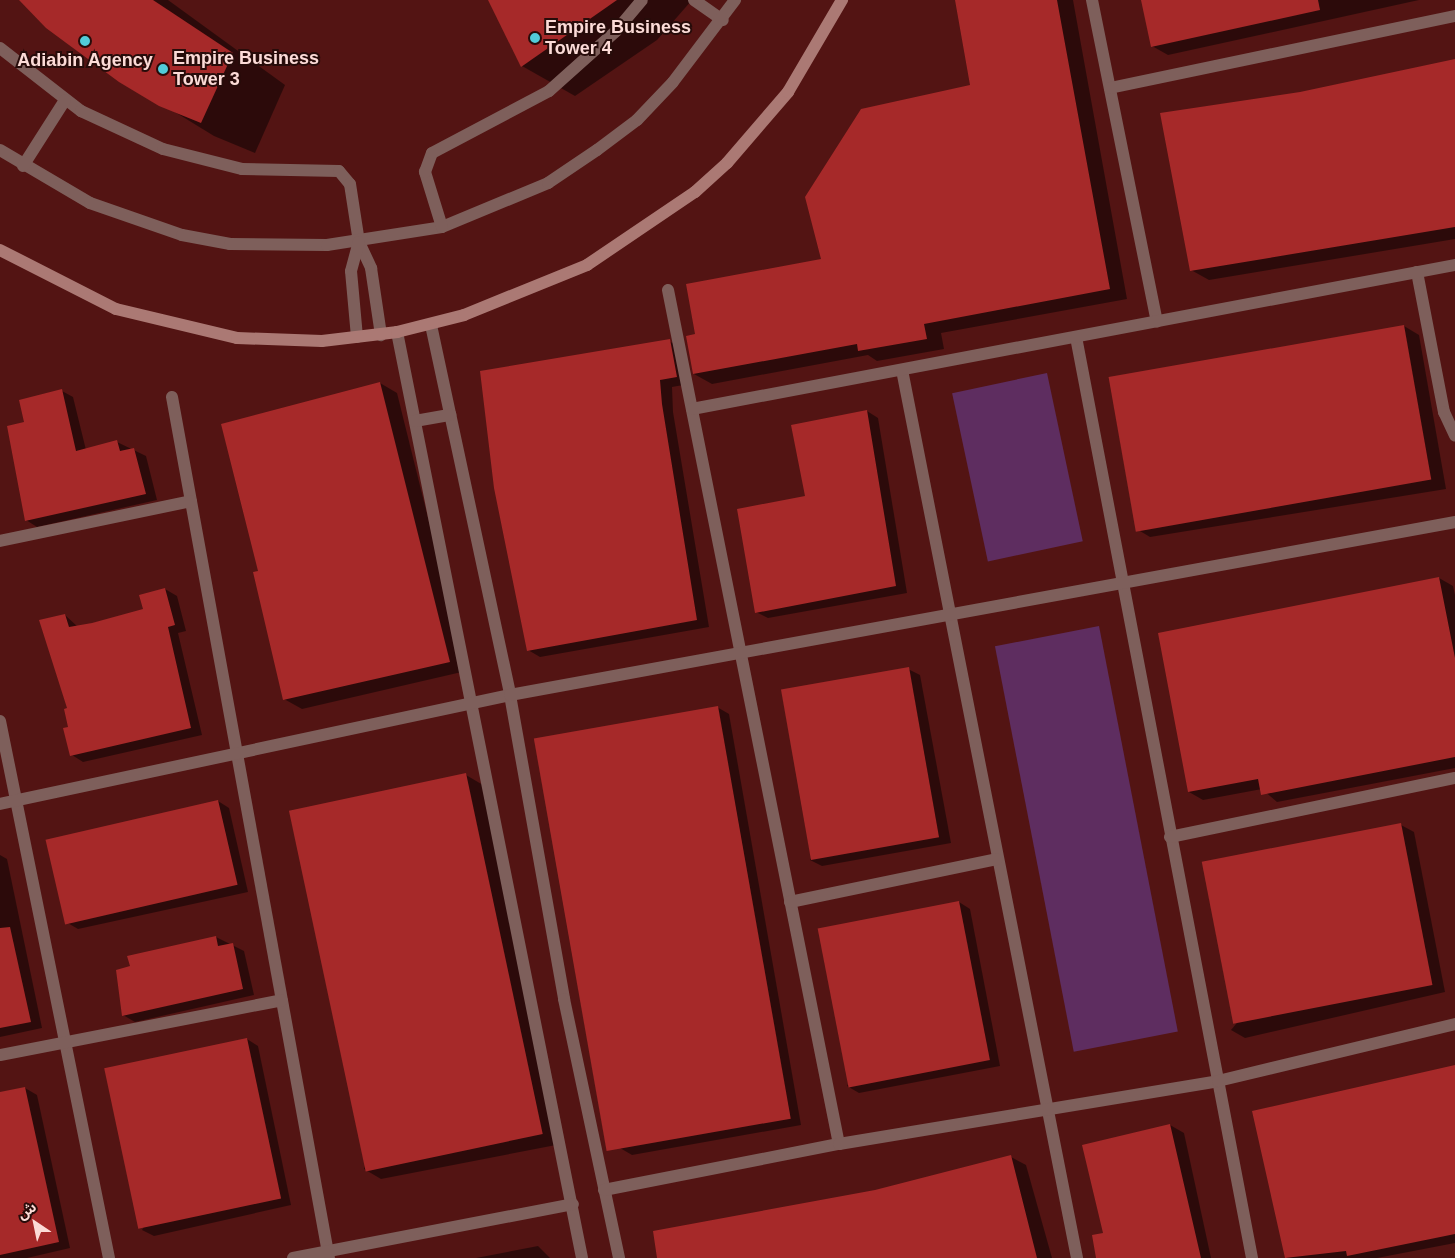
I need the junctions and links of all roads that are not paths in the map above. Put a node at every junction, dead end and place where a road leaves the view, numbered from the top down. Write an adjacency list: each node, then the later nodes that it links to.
1 (642, 0): 13 (street)
2 (694, 0): 7 (street)
3 (735, 0): 7 (street)
4 (842, 0): 20 (street)
5 (1092, 0): 9 (street)
6 (1455, 16): 9 (street)
7 (723, 20): 13 (street)
8 (0, 48): 10 (street)
9 (1110, 88): 19 (street)
10 (65, 100): 12 (street); 14 (street)
11 (0, 150): 12 (street)
12 (23, 166): 14 (street)
13 (442, 227): 14 (street)
14 (359, 242): 22 (street); 24 (street)
15 (0, 250): 24 (street)
16 (1455, 265): 17 (street)
17 (1417, 272): 19 (street); 30 (street)
18 (668, 290): 27 (street)
19 (1157, 321): 23 (street)
20 (431, 325): 21 (street); 28 (street)
21 (397, 332): 22 (street); 29 (street)
22 (381, 335): 24 (street)
23 (1076, 336): 25 (street); 34 (street)
24 (357, 337)
25 (902, 370): 27 (street); 35 (street)
26 (172, 397): 31 (street)
27 (692, 409): 36 (street)
28 (450, 415): 29 (street); 37 (street)
29 (415, 420): 38 (street)
30 (1455, 436)
31 (191, 501): 33 (street); 40 (street)
32 (1455, 522): 34 (street)
33 (0, 541)
34 (1121, 586): 35 (street); 44 (street)
35 (949, 616): 36 (street); 45 (street)
36 (741, 653): 37 (street); 46 (street)
37 (510, 694): 38 (street); 54 (street)
38 (473, 702): 40 (street); 55 (street)
39 (0, 721): 42 (street)
40 (237, 753): 42 (street); 47 (street)
41 (1455, 778): 44 (street)
42 (16, 800): 43 (street); 49 (street)
43 (0, 804)
44 (1170, 837): 51 (street)
45 (998, 859): 46 (street); 52 (street)
46 (790, 902): 53 (street)
47 (282, 1000): 49 (street); 56 (street)
48 (1455, 1024): 51 (street)
49 (65, 1042): 50 (street); 57 (street)
50 (0, 1055)
51 (1218, 1081): 52 (street); 62 (street)
52 (1047, 1110): 53 (street); 61 (street)
53 (839, 1144): 54 (street)
54 (604, 1190): 60 (street)
55 (573, 1204): 56 (street); 59 (street)
56 (329, 1255): 58 (street)
57 (109, 1258)
58 (293, 1258)
59 (582, 1258)
60 (619, 1258)
61 (1076, 1258)
62 (1252, 1258)

